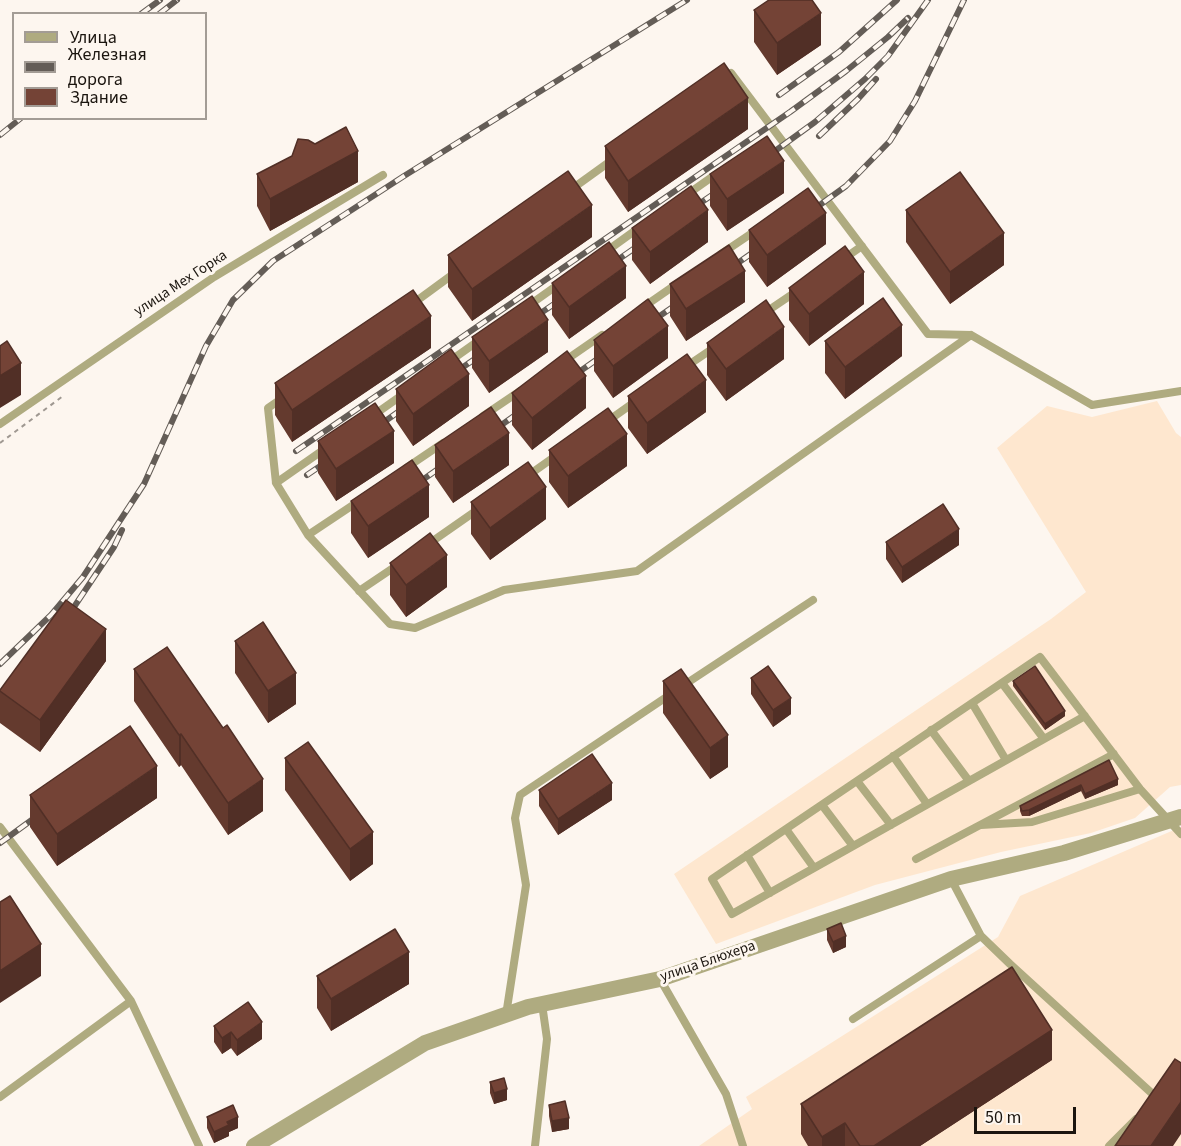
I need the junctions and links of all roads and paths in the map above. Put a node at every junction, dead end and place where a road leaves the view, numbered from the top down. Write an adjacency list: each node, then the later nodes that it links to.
1 (712, 87): 2 (lane)
2 (776, 132): 3 (lane); 7 (lane)
3 (766, 139)
4 (615, 157): 9 (lane)
5 (727, 167): 10 (lane)
6 (383, 175): 39 (lane, улица Мех Горка)
7 (818, 188): 8 (lane); 13 (lane)
8 (808, 195)
9 (557, 199)
10 (678, 201)
11 (648, 222): 14 (lane)
12 (769, 222): 15 (lane)
13 (861, 246): 16 (lane); 27 (lane)
14 (600, 256)
15 (710, 262)
16 (832, 267)
17 (461, 268): 21 (lane)
18 (690, 275): 23 (lane)
19 (570, 277): 22 (lane)
20 (802, 287): 24 (lane)
21 (403, 310)
22 (521, 311)
23 (631, 315)
24 (753, 321)
25 (612, 328): 30 (lane)
26 (492, 332): 29 (lane)
27 (971, 335): 34 (lane); 52 (lane)
28 (724, 341): 31 (lane)
29 (443, 366)
30 (553, 368)
31 (674, 375)
32 (413, 387): 37 (lane)
33 (524, 388): 38 (lane)
34 (1181, 391)
35 (287, 394): 45 (lane)
36 (645, 395): 40 (lane)
37 (364, 421)
38 (474, 422)
39 (0, 424)
40 (596, 429)
41 (455, 435): 44 (lane)
42 (335, 442): 45 (lane)
43 (566, 449): 46 (lane)
44 (396, 475)
45 (276, 483): 49 (lane)
46 (517, 483)
47 (366, 495): 49 (lane)
48 (487, 503): 50 (lane)
49 (308, 535): 52 (lane)
50 (418, 551)
51 (409, 557): 52 (lane)
52 (359, 591)
53 (813, 600): 83 (lane)
54 (1002, 683): 55 (lane); 56 (lane); 58 (lane)
55 (972, 703): 57 (lane); 61 (lane)
56 (1085, 716): 58 (lane); 59 (lane)
57 (931, 730): 60 (lane); 63 (lane)
58 (1044, 739): 61 (lane)
59 (1114, 754): 64 (lane); 69 (lane)
60 (894, 756): 62 (lane); 65 (lane)
61 (1006, 760): 63 (lane)
62 (857, 781): 66 (lane); 68 (lane)
63 (969, 781): 65 (lane)
64 (1140, 789): 67 (lane); 69 (lane)
65 (927, 804): 68 (lane)
66 (822, 805): 71 (lane); 73 (lane)
67 (1174, 819): 72 (lane); 77 (street, улица Блюхера)
68 (891, 825): 73 (lane)
69 (978, 825): 75 (lane)
70 (0, 827): 81 (lane)
71 (786, 829): 74 (lane); 76 (lane)
72 (1181, 834)
73 (853, 846): 76 (lane)
74 (747, 855): 78 (lane); 78 (lane)
75 (916, 859)
76 (814, 868): 78 (lane)
77 (951, 879): 79 (lane); 80 (street, улица Блюхера)
78 (770, 892)
79 (981, 936): 84 (lane); 86 (lane)
80 (660, 979): 82 (street, улица Блюхера); 91 (lane)
81 (131, 1001): 85 (lane); 88 (lane)
82 (542, 1004): 83 (street, улица Блюхера); 90 (lane)
83 (506, 1015): 89 (street, улица Блюхера)
84 (853, 1019)
85 (0, 1097)
86 (1149, 1106)
87 (1141, 1114): 92 (lane)
88 (199, 1146)
89 (254, 1146)
90 (535, 1146)
91 (743, 1146)
92 (1110, 1146)

